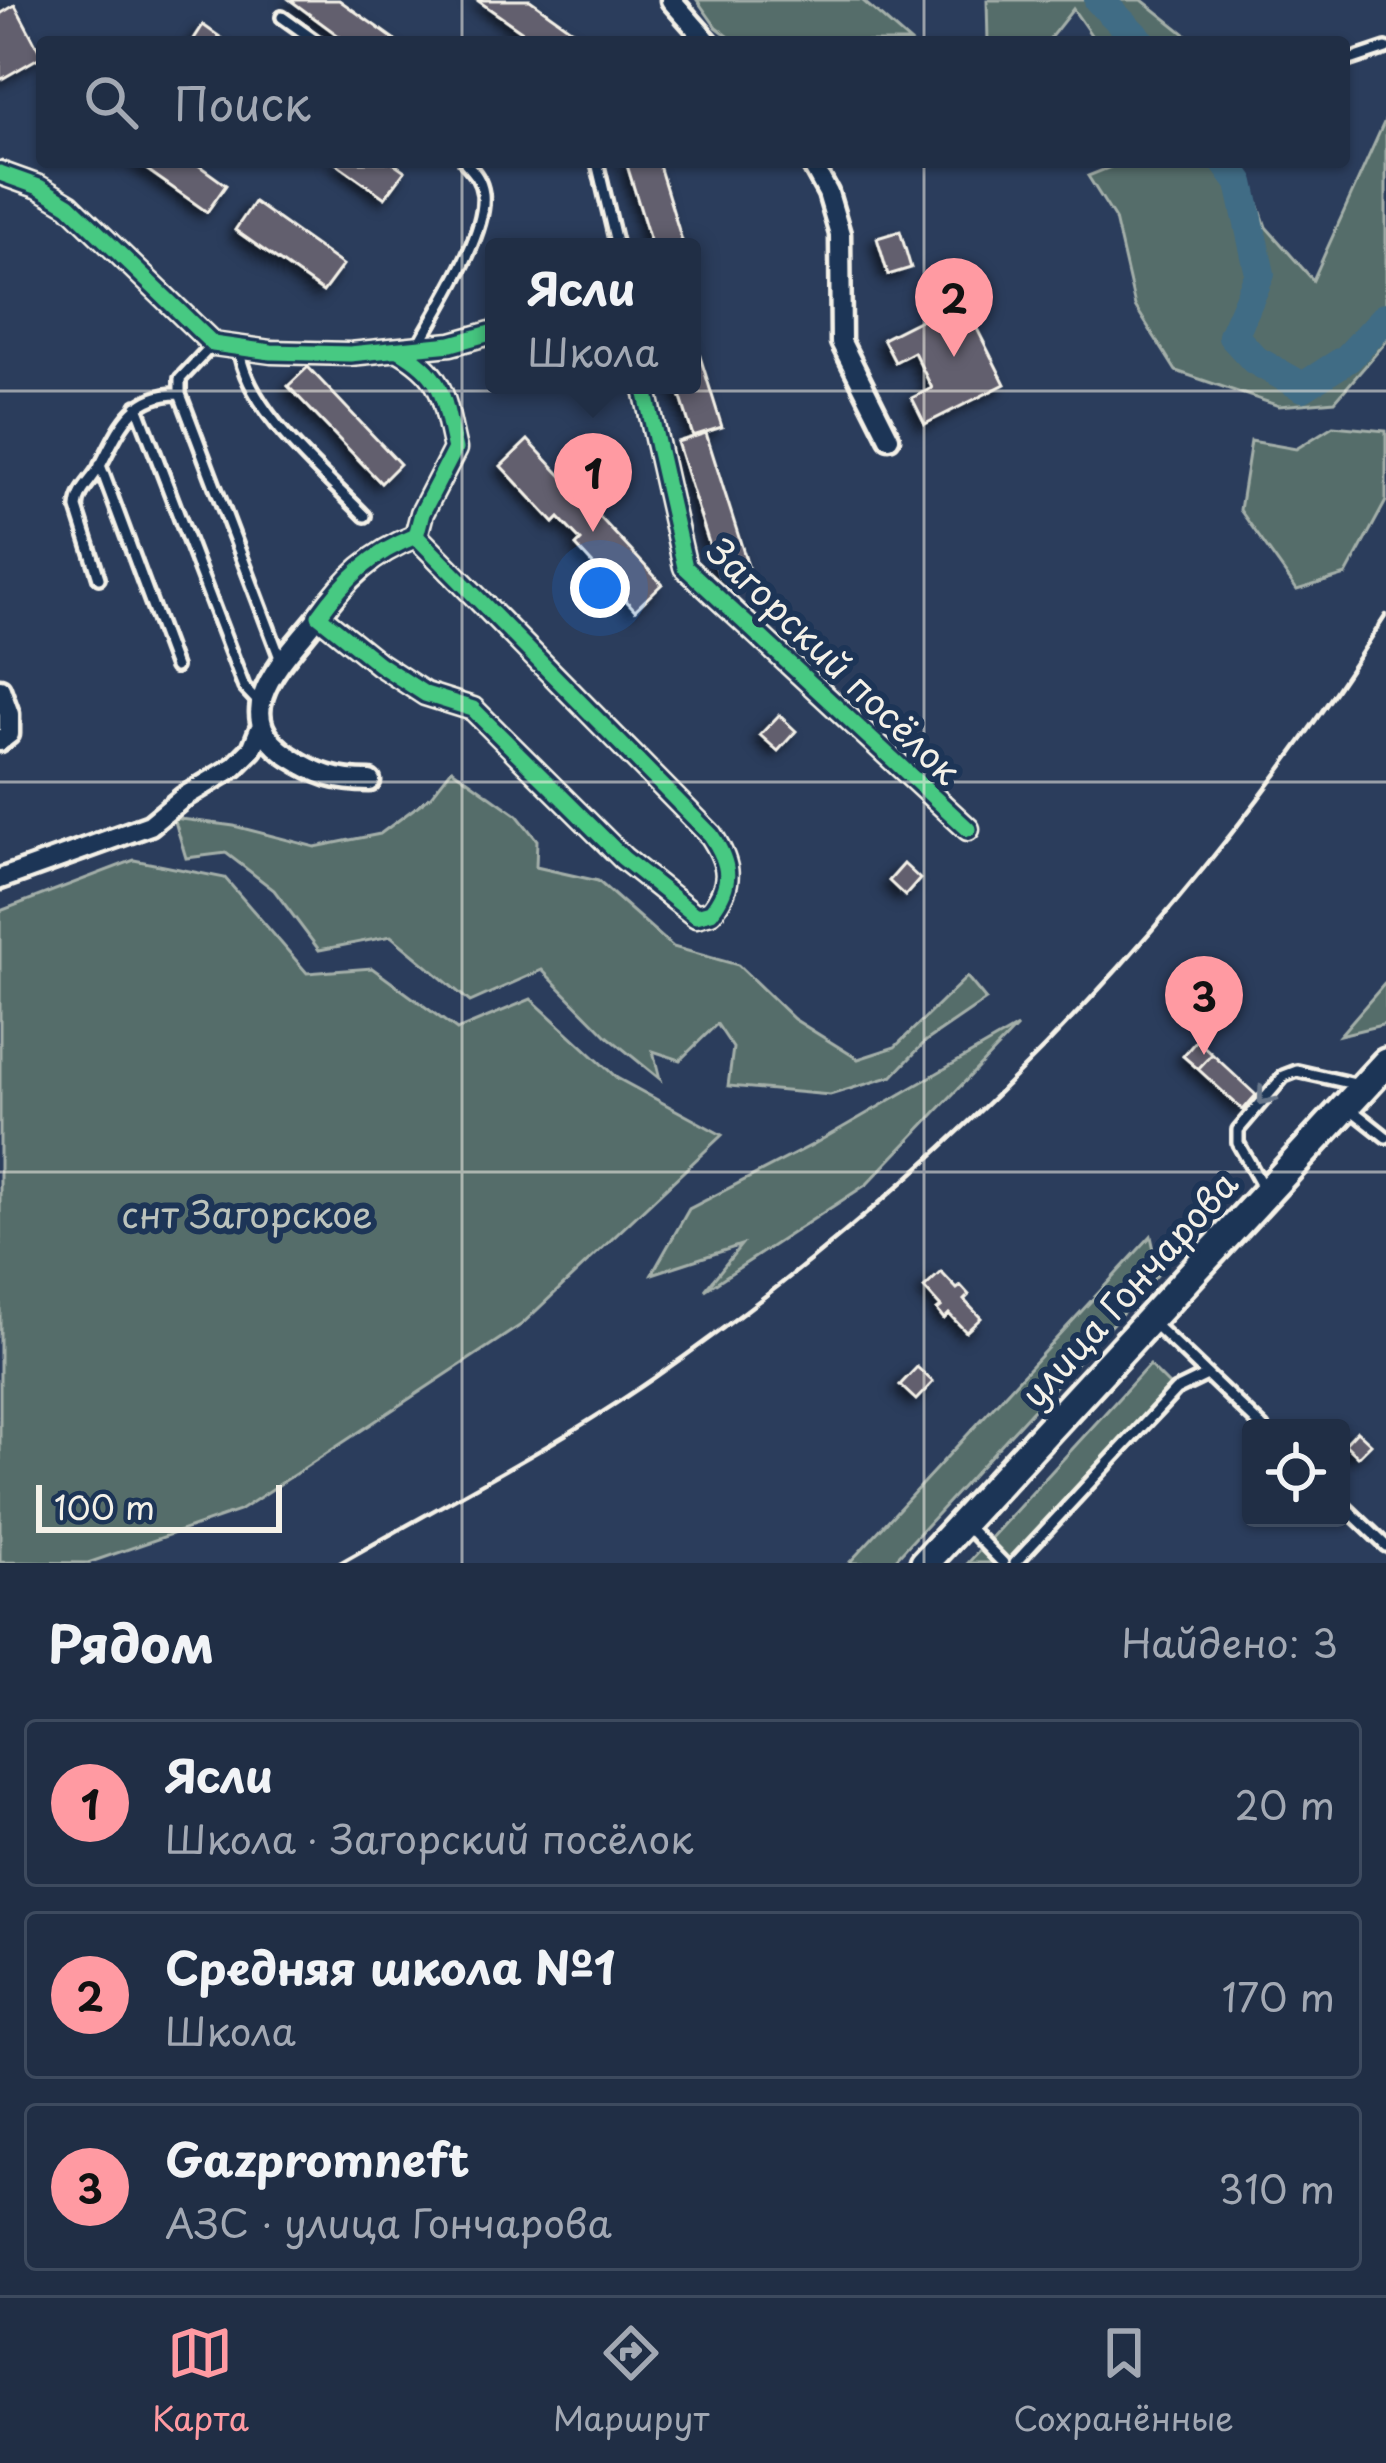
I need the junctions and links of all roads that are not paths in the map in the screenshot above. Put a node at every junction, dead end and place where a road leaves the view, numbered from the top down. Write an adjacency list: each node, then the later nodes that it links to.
1 (671, 0): 4 (street)
2 (281, 17): 3 (lane)
3 (308, 36)
4 (703, 36)
5 (1386, 47): 6 (lane)
6 (1350, 60)
7 (470, 168): 14 (lane)
8 (598, 168): 11 (lane)
9 (814, 168): 19 (street)
10 (0, 173): 13 (street)
11 (615, 238)
12 (485, 335): 14 (street)
13 (213, 344): 15 (street); 16 (lane)
14 (408, 349): 15 (street); 22 (street)
15 (239, 350): 21 (lane)
16 (180, 394): 18 (lane); 25 (lane)
17 (646, 394): 32 (street, Загорский посёлок)
18 (137, 406): 20 (lane); 28 (lane)
19 (889, 438)
20 (100, 465): 23 (lane); 26 (lane)
21 (365, 515)
22 (416, 536): 24 (street); 24 (street)
23 (99, 578)
24 (319, 616): 25 (street)
25 (282, 663): 28 (street)
26 (175, 667)
27 (0, 689): 30 (street)
28 (260, 705): 29 (street)
29 (260, 729): 31 (street); 33 (street)
30 (0, 741)
31 (370, 781)
32 (968, 830)
33 (0, 879)
34 (1386, 1064): 35 (main road, улица Гончарова)
35 (1356, 1097): 36 (lane); 37 (main road, улица Гончарова); 37 (lane, one-way to 37)
36 (1386, 1137)
37 (1265, 1192): 38 (main road, улица Гончарова)
38 (1149, 1320): 39 (lane); 42 (main road, улица Гончарова)
39 (1207, 1375): 40 (lane); 46 (lane)
40 (1253, 1419)
41 (1350, 1512): 43 (lane)
42 (963, 1522): 44 (main road, улица Гончарова); 45 (lane)
43 (1386, 1546)
44 (926, 1563)
45 (1004, 1563)
46 (1015, 1563)

